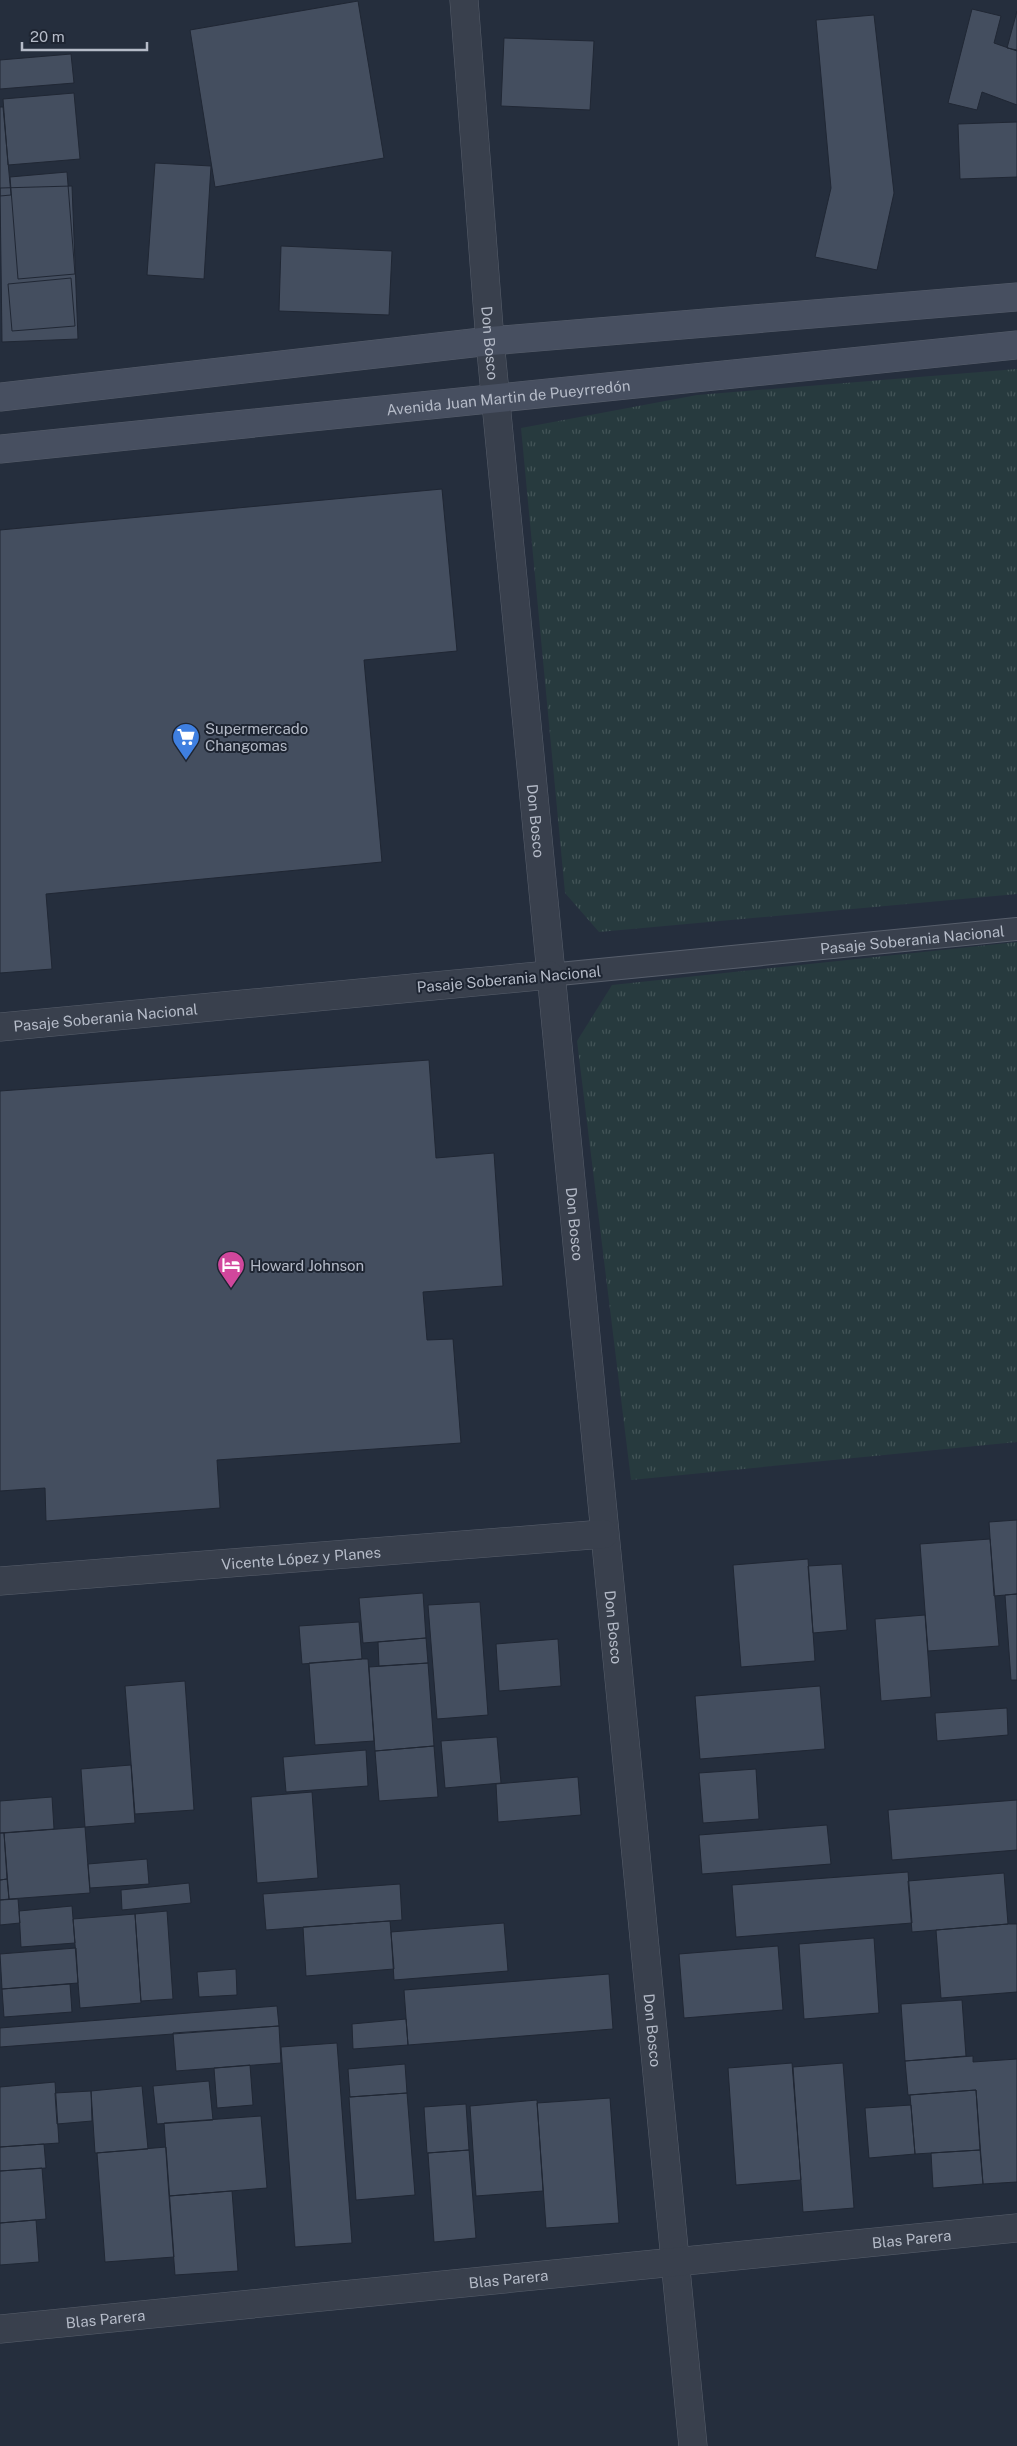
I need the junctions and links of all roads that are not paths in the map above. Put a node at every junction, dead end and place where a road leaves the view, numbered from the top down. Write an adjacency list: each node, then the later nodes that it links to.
1 (464, 0): 3 (street, Don Bosco)
2 (1017, 297): 3 (main road)
3 (490, 341): 5 (main road); 6 (street, Don Bosco)
4 (1017, 345): 6 (main road, Avenida Juan Martin de Pueyrredón)
5 (0, 397)
6 (497, 398): 7 (main road, Avenida Juan Martin de Pueyrredón); 9 (street, Don Bosco)
7 (0, 449)
8 (1017, 929): 9 (lane, Pasaje Soberania Nacional)
9 (549, 975): 10 (street, Pasaje Soberania Nacional); 11 (street, Don Bosco)
10 (0, 1027)
11 (604, 1534): 12 (street, Vicente López y Planes); 14 (street, Don Bosco)
12 (0, 1581)
13 (1017, 2228): 14 (street, Blas Parera)
14 (675, 2262): 15 (street, Blas Parera); 16 (street, Don Bosco)
15 (0, 2329)
16 (693, 2446)

